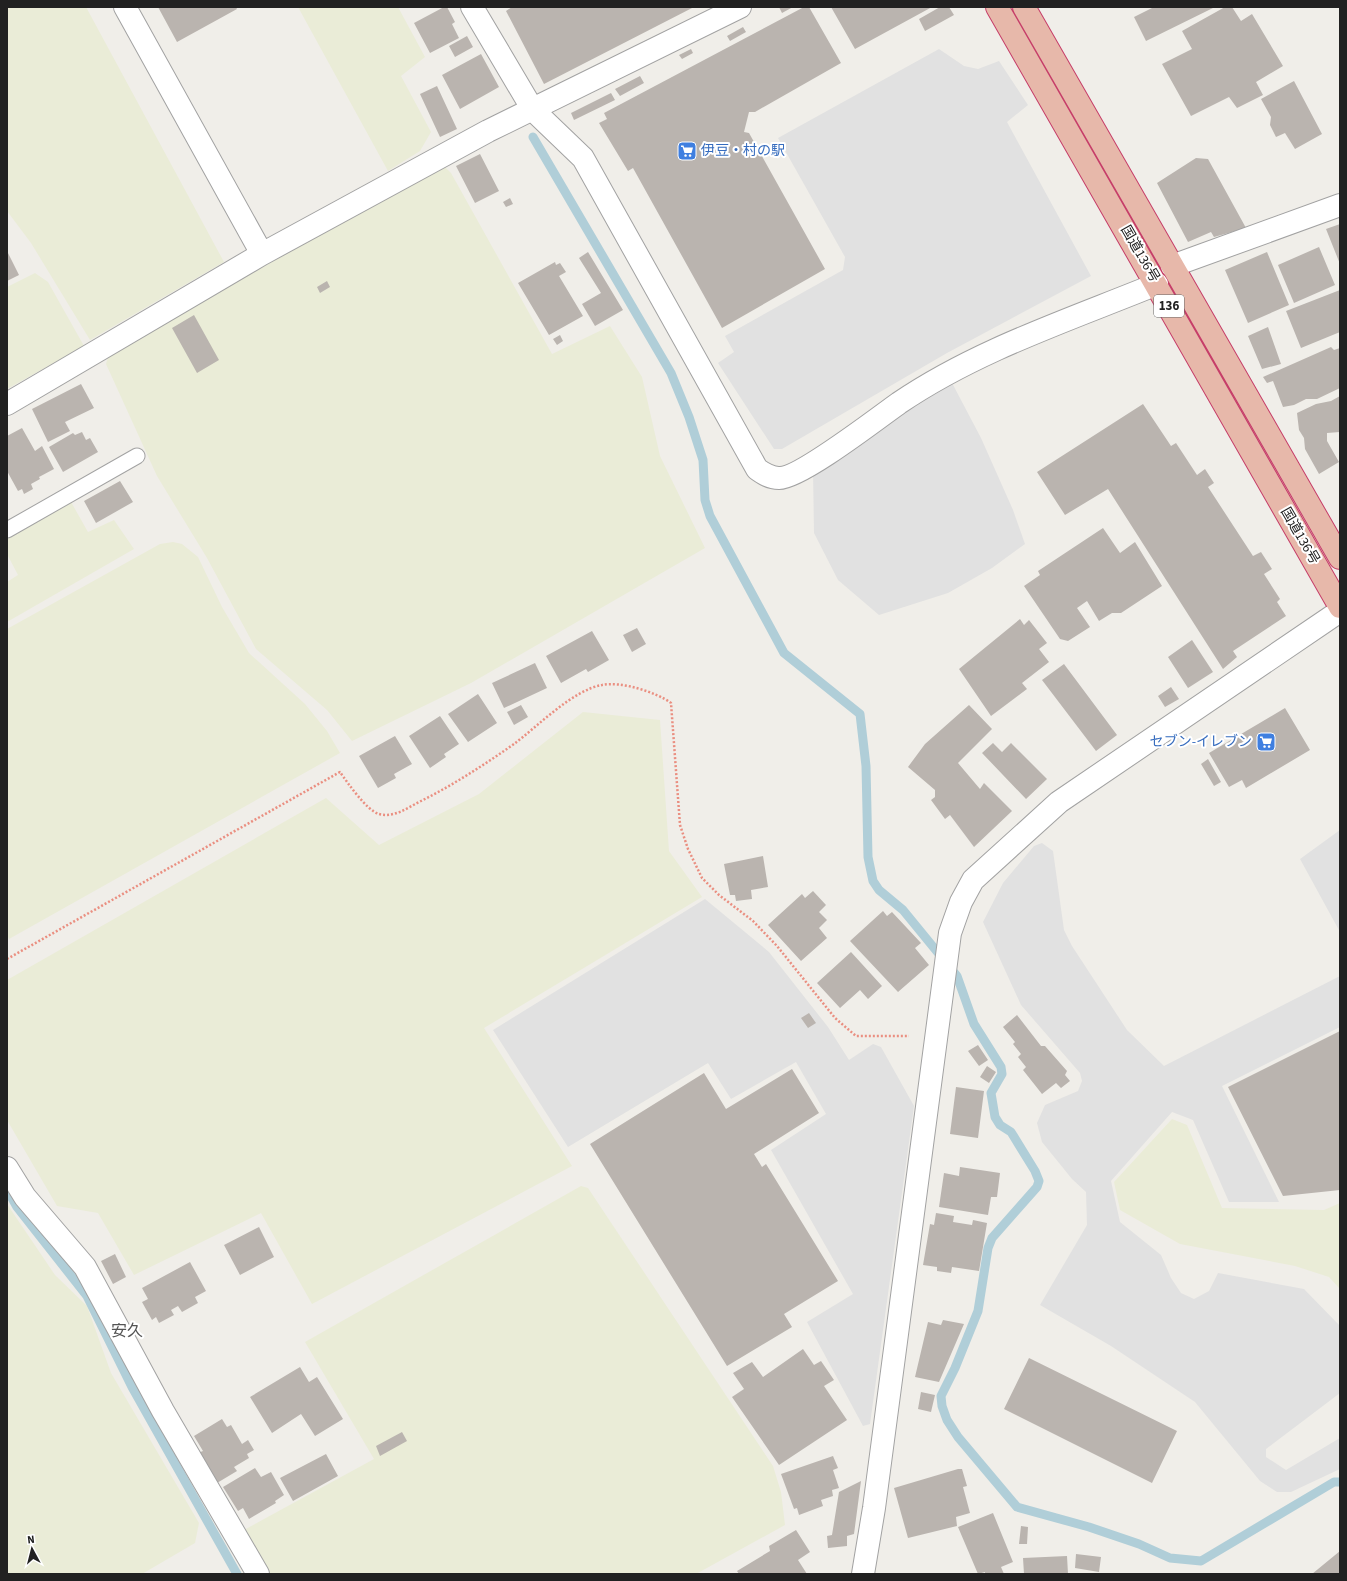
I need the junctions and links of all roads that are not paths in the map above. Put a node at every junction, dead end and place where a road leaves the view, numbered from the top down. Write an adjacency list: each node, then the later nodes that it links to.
1 (125, 7): 8 (street)
2 (472, 7): 6 (street)
3 (740, 7): 6 (street)
4 (997, 7): 10 (highway, 国道136号 / 136)
5 (1024, 7): 9 (highway, 国道136号 / 136)
6 (532, 110): 8 (street); 10 (street)
7 (1340, 205): 9 (street)
8 (262, 254): 11 (street)
9 (1172, 266): 14 (highway, 国道136号 / 136)
10 (1156, 284): 15 (highway, 国道136号 / 136)
11 (7, 404)
12 (137, 456): 13 (lane)
13 (7, 530)
14 (1340, 558)
15 (1340, 607)
16 (1340, 611): 19 (street)
17 (7, 1168): 18 (street)
18 (258, 1574)
19 (863, 1574)

